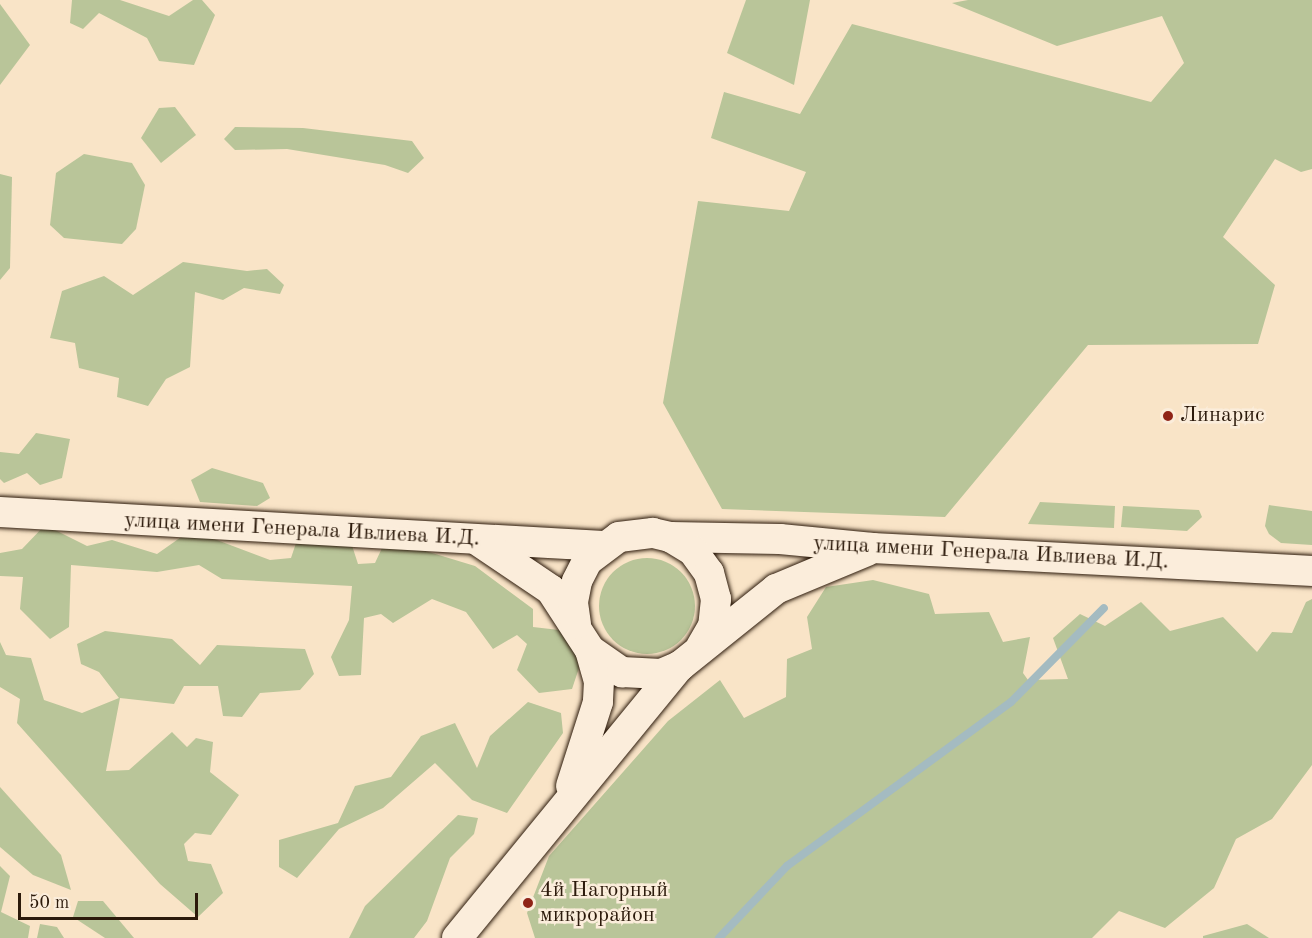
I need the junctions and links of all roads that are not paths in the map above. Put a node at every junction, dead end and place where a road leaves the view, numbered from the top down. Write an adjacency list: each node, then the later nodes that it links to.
1 (0, 512): 3 (street, улица имени Генерала Ивлиева И.Д.)
2 (670, 537): 4 (street); 5 (street, улица имени Генерала Ивлиева И.Д.); 8 (street)
3 (477, 540): 4 (street, улица имени Генерала Ивлиева И.Д.); 7 (street)
4 (603, 546): 7 (street)
5 (873, 548): 6 (street, улица имени Генерала Ивлиева И.Д.); 8 (street)
6 (1312, 571)
7 (583, 637): 8 (street); 9 (street)
8 (690, 658): 9 (street)
9 (564, 807): 10 (street)
10 (458, 938)

